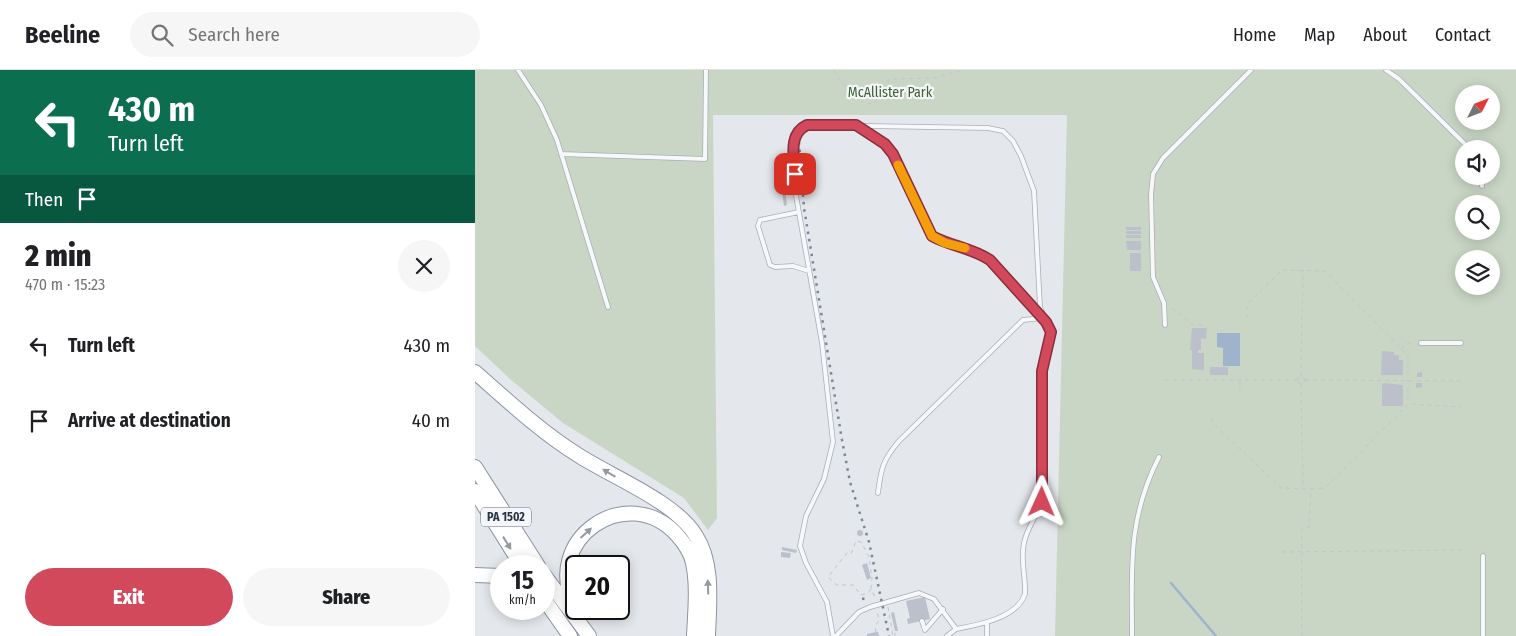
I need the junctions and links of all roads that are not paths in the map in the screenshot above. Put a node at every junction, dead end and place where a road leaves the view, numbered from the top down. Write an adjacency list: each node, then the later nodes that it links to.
1 (518, 70): 7 (lane)
2 (707, 70): 7 (lane)
3 (1251, 70): 13 (lane)
4 (1386, 70): 6 (lane)
5 (856, 125): 8 (lane); 11 (lane); 12 (lane)
6 (1461, 140)
7 (561, 154): 10 (lane)
8 (799, 212): 9 (lane); 9 (lane)
9 (809, 271): 40 (lane)
10 (609, 306)
11 (1042, 318): 12 (lane); 20 (lane)
12 (1046, 322): 34 (lane)
13 (1165, 325)
14 (1421, 343): 15 (lane)
15 (1461, 343)
16 (475, 372): 39 (highway, one-way to 16)
17 (1159, 457): 43 (lane)
18 (475, 467): 22 (highway, PA 1502)
19 (475, 491): 21 (highway, PA 1502, one-way to 21)
20 (878, 493)
21 (515, 555)
22 (531, 555)
23 (572, 555): 38 (highway, one-way to 38)
24 (1483, 556): 44 (lane)
25 (475, 575): 26 (highway)
26 (490, 576)
27 (555, 590): 37 (highway)
28 (916, 594): 29 (lane); 30 (lane); 40 (lane)
29 (917, 599)
30 (943, 610): 33 (lane); 35 (lane)
31 (555, 615): 36 (highway)
32 (582, 620): 37 (highway)
33 (922, 621)
34 (987, 623): 35 (lane); 42 (lane)
35 (957, 628): 41 (lane)
36 (570, 636)
37 (590, 636)
38 (694, 636)
39 (708, 636)
40 (834, 636)
41 (947, 636)
42 (987, 636)
43 (1132, 636)
44 (1483, 636)

